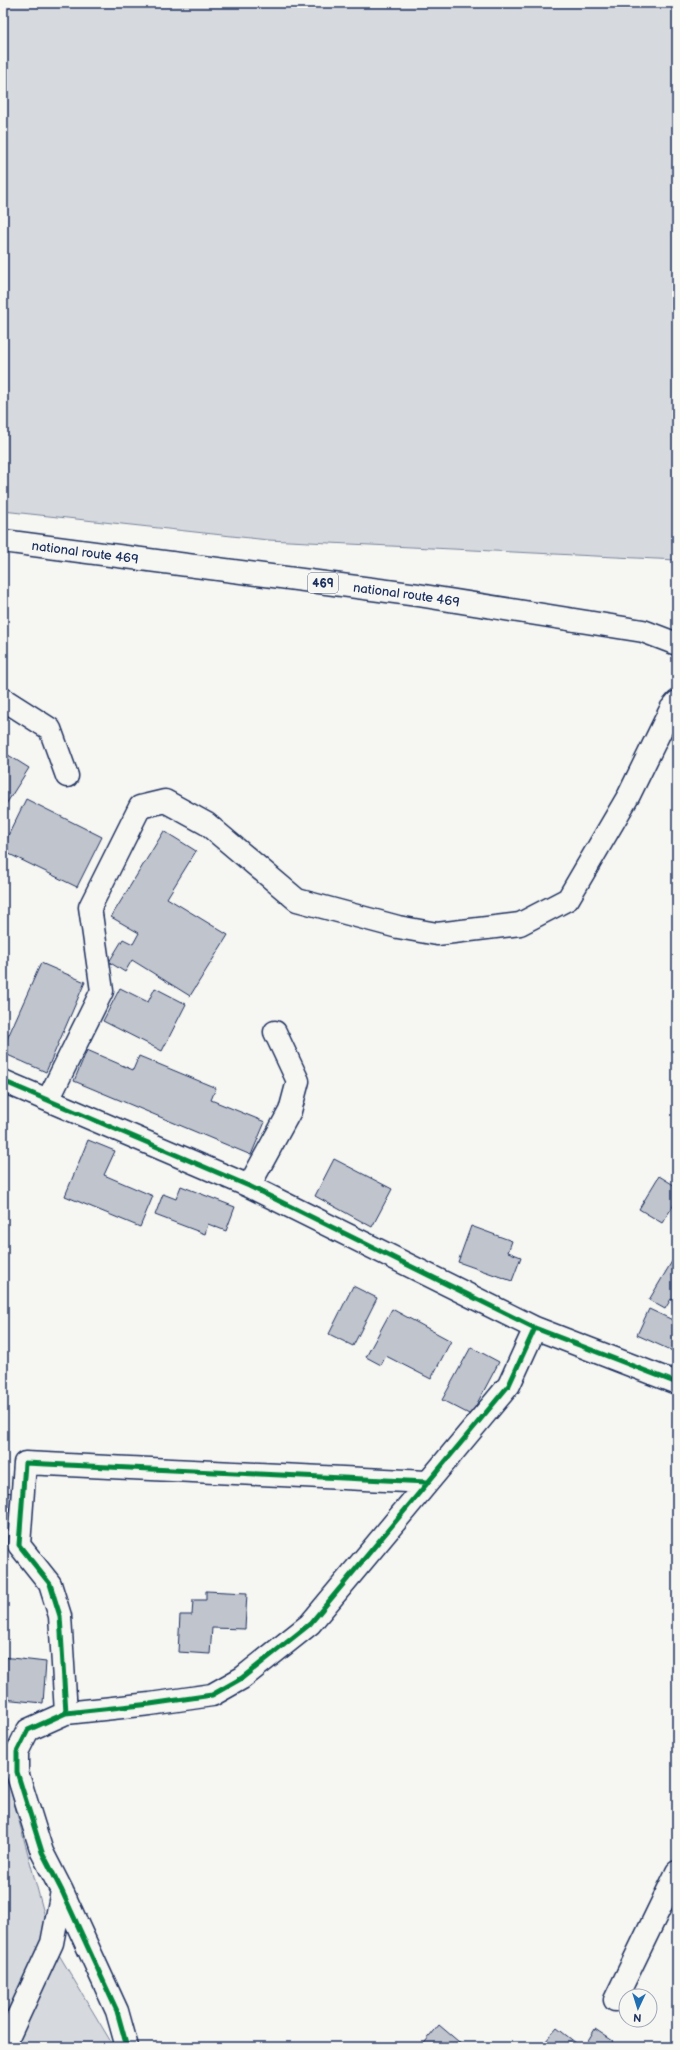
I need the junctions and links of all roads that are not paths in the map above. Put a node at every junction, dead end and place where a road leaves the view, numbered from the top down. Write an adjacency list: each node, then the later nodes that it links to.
1 (3, 541): 2 (main road, national route 469 / 469)
2 (677, 644)
3 (3, 699): 5 (main road)
4 (677, 702): 8 (main road)
5 (66, 776)
6 (275, 1032): 9 (main road)
7 (3, 1081): 8 (main road)
8 (48, 1100): 9 (main road)
9 (249, 1186): 10 (main road)
10 (535, 1328): 11 (main road); 12 (main road)
11 (677, 1383)
12 (427, 1482): 13 (main road); 13 (main road)
13 (66, 1713): 15 (main road)
14 (677, 1872): 16 (main road)
15 (62, 1891): 17 (main road); 18 (main road)
16 (615, 2000)
17 (3, 2043)
18 (127, 2047)

